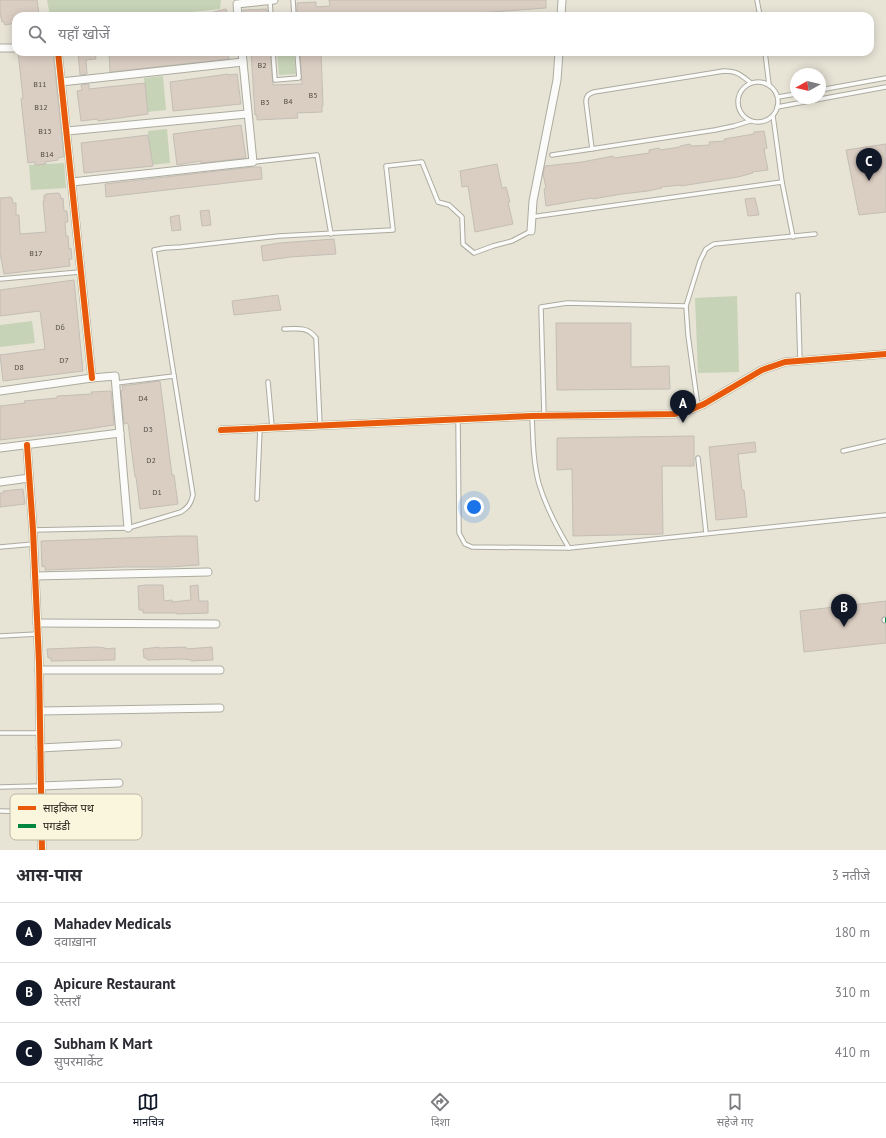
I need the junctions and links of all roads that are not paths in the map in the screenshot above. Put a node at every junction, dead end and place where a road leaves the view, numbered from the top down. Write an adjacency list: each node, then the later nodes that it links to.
1 (272, 0): 5 (street); 6 (lane)
2 (293, 0): 7 (lane)
3 (562, 0): 8 (street)
4 (757, 0): 9 (lane)
5 (238, 12)
6 (271, 12)
7 (294, 12)
8 (561, 12)
9 (759, 12)
10 (0, 48): 11 (street)
11 (12, 48)
12 (58, 56): 20 (street)
13 (242, 56): 18 (street)
14 (273, 56): 15 (lane)
15 (297, 56)
16 (559, 56): 37 (street)
17 (766, 56): 22 (lane)
18 (242, 62): 20 (street); 28 (street)
19 (886, 78): 24 (lane)
20 (61, 82): 31 (street)
21 (751, 83): 22 (lane); 30 (lane); 32 (lane)
22 (770, 85): 26 (lane)
23 (886, 87): 27 (lane)
24 (826, 89)
25 (790, 95): 26 (lane)
26 (778, 98): 27 (lane)
27 (777, 107): 29 (lane)
28 (248, 114): 31 (street); 34 (street)
29 (773, 116): 30 (lane); 36 (lane)
30 (750, 121): 32 (lane)
31 (66, 131): 35 (street)
32 (592, 149): 33 (lane)
33 (552, 155)
34 (253, 162): 35 (street); 39 (lane)
35 (72, 182): 42 (street)
36 (782, 182): 37 (lane); 41 (lane)
37 (531, 217): 38 (street)
38 (531, 231): 39 (lane)
39 (331, 234): 49 (lane)
40 (815, 234): 41 (lane)
41 (793, 237): 45 (lane)
42 (80, 272): 43 (lane); 50 (street)
43 (0, 279)
44 (798, 295): 48 (lane)
45 (686, 306): 54 (lane); 56 (lane)
46 (284, 330): 58 (lane)
47 (886, 354): 48 (street)
48 (800, 361): 54 (street)
49 (174, 376): 52 (lane); 72 (lane)
50 (92, 378): 52 (street); 53 (street)
51 (268, 382): 59 (lane)
52 (116, 383): 62 (street)
53 (0, 392)
54 (698, 407): 56 (street)
55 (532, 416): 56 (street); 57 (street); 77 (lane)
56 (544, 416)
57 (458, 419): 58 (street); 77 (lane)
58 (320, 425): 59 (street)
59 (272, 427): 60 (street)
60 (260, 428): 61 (street); 70 (lane)
61 (221, 430)
62 (120, 433): 64 (street); 72 (street)
63 (886, 441): 66 (lane)
64 (27, 445): 65 (street); 68 (street)
65 (0, 448)
66 (843, 451)
67 (698, 458): 74 (lane)
68 (29, 478): 69 (street); 73 (street)
69 (0, 482)
70 (257, 499)
71 (886, 515): 74 (lane)
72 (128, 528): 73 (lane)
73 (33, 530): 75 (street)
74 (706, 533): 77 (lane)
75 (34, 544): 76 (lane); 79 (street)
76 (0, 547)
77 (569, 548)
78 (208, 572): 79 (street)
79 (35, 576): 80 (street)
80 (37, 623): 81 (street); 82 (street)
81 (216, 624)
82 (38, 634): 83 (lane); 84 (street)
83 (0, 636)
84 (39, 670): 85 (street); 87 (street)
85 (220, 670)
86 (220, 708): 87 (street)
87 (40, 711): 88 (street)
88 (40, 733): 89 (lane); 91 (street)
89 (0, 734)
90 (118, 744): 91 (street)
91 (40, 748): 93 (street)
92 (118, 783): 93 (street)
93 (41, 786): 94 (lane); 95 (street)
94 (0, 788)
95 (41, 794)
96 (0, 811): 97 (lane)
97 (10, 811)

